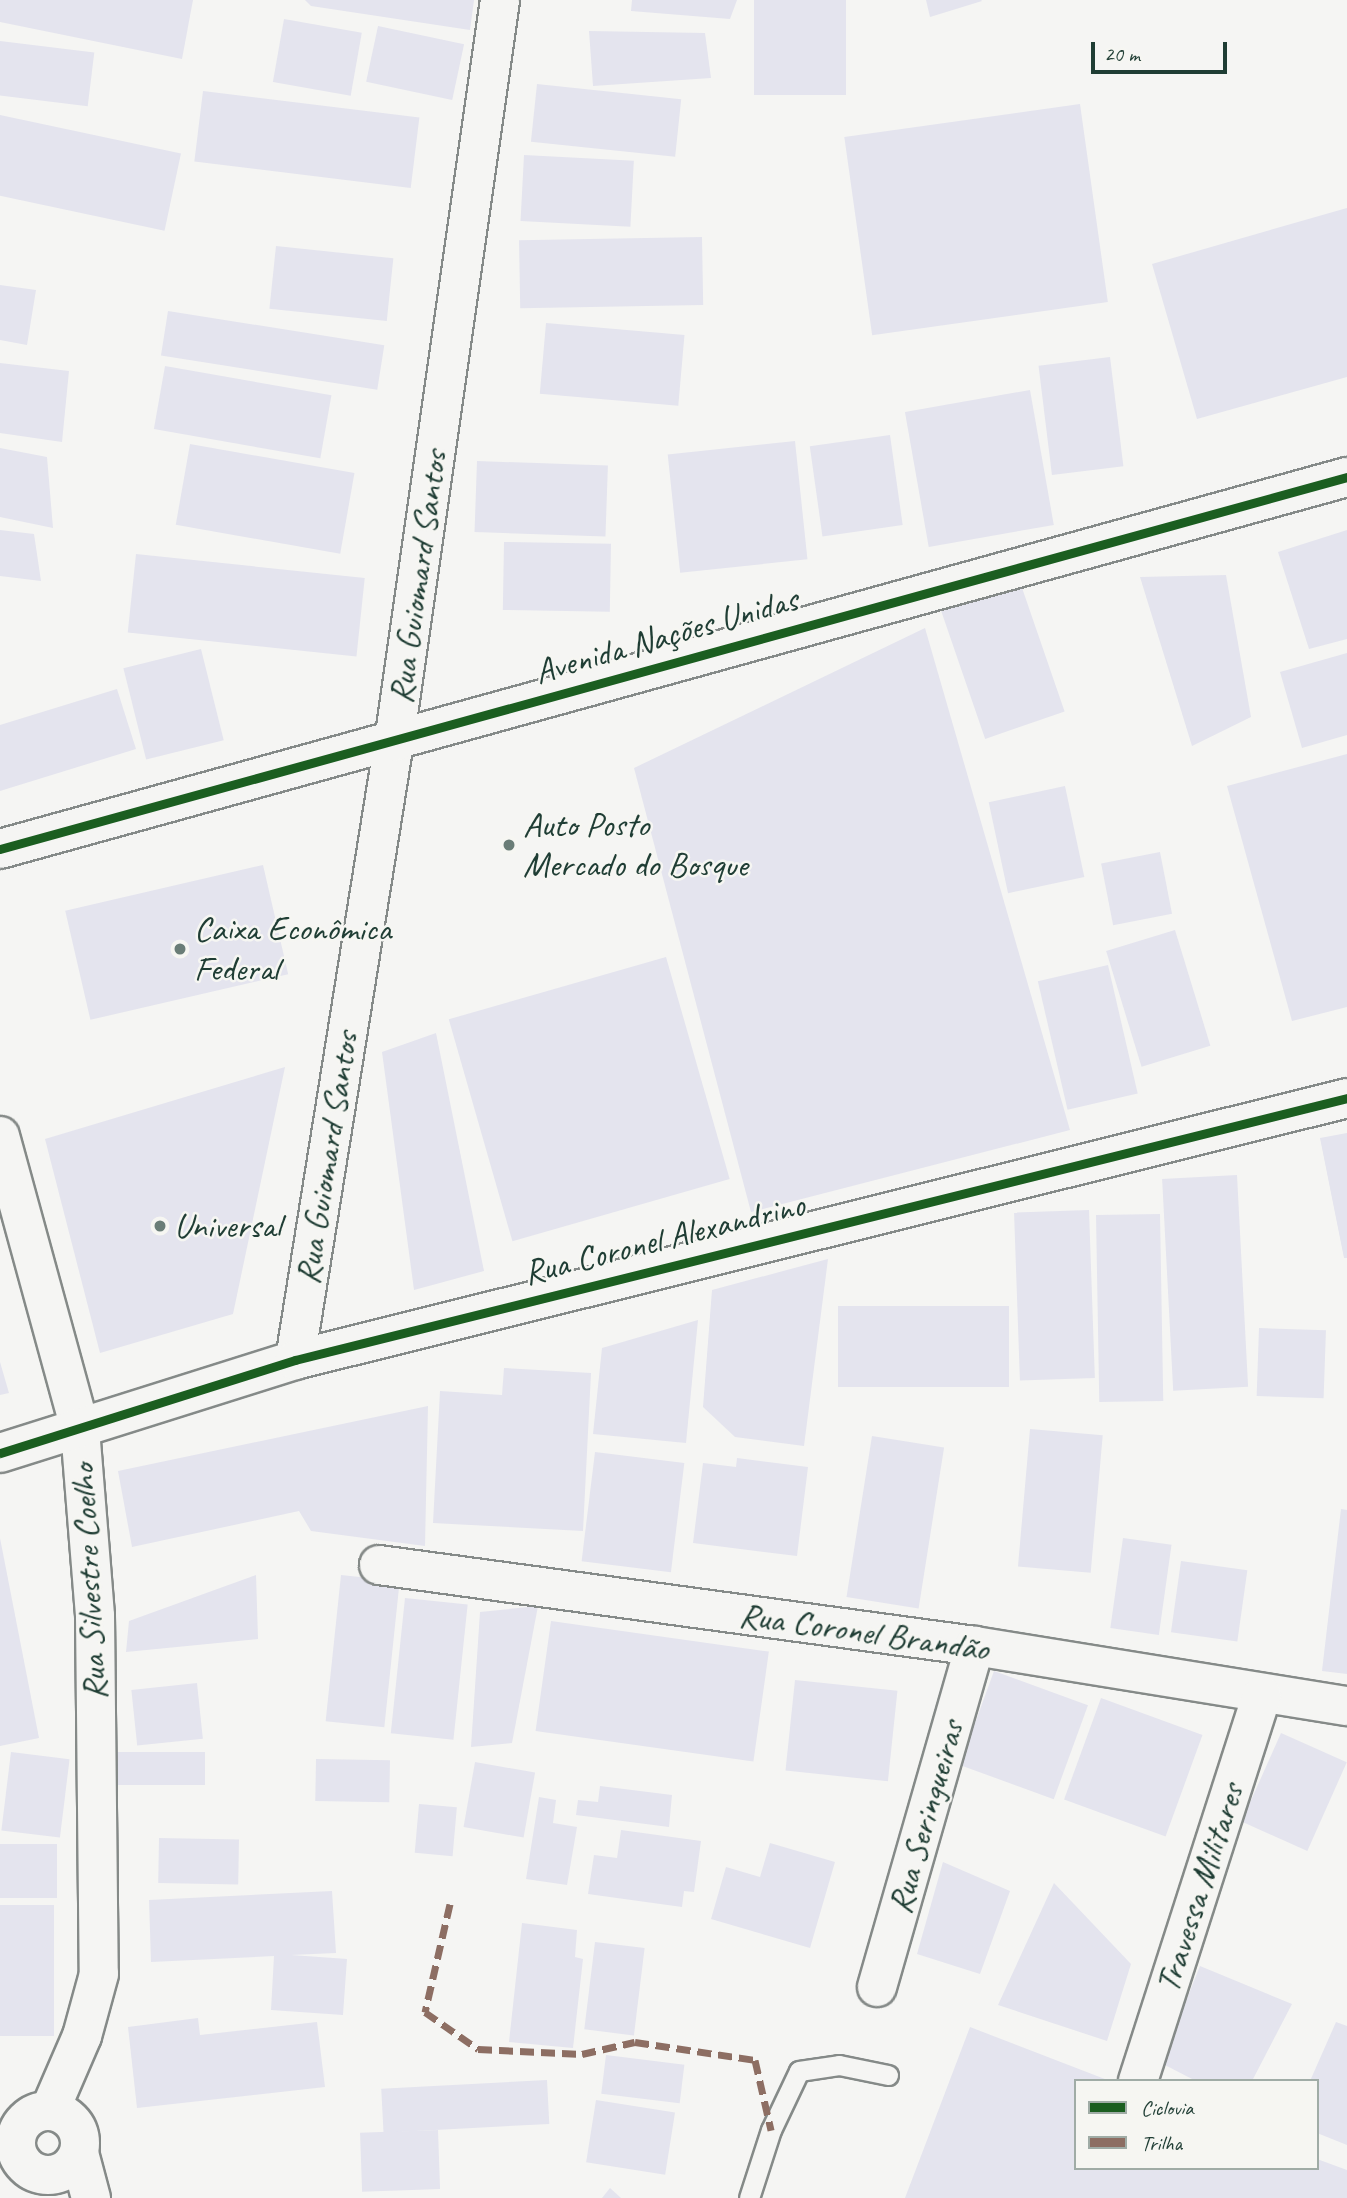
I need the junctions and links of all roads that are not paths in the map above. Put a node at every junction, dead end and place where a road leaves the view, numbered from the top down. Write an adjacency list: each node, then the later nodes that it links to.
1 (500, 0): 3 (street, Rua Guiomard Santos)
2 (1347, 477): 3 (street, Avenida Nações Unidas)
3 (394, 742): 4 (street, Avenida Nações Unidas); 7 (street, Rua Guiomard Santos)
4 (0, 849)
5 (1347, 1098): 7 (street, Rua Coronel Alexandrino)
6 (0, 1136): 8 (street, Rua Silvestre Coelho)
7 (295, 1360): 8 (street, Rua Coronel Alexandrino)
8 (80, 1429): 9 (street, Rua Coronel Alexandrino); 15 (street, Rua Silvestre Coelho)
9 (0, 1453)
10 (379, 1565): 11 (street, Rua Coronel Brandão)
11 (975, 1646): 12 (street, Rua Coronel Brandão); 14 (street, Rua Seringueiras)
12 (1262, 1695): 13 (street, Rua Coronel Brandão); 17 (street, Travessa Militares)
13 (1347, 1706)
14 (877, 1987)
15 (82, 2036): 19 (street, Rua Silvestre Coelho); 21 (street, Rua Silvestre Coelho)
16 (888, 2075): 23 (lane)
17 (1139, 2079)
18 (0, 2099): 19 (street)
19 (42, 2112): 20 (street, Rua Silvestre Coelho); 21 (street)
20 (8, 2152): 21 (street)
21 (68, 2166): 22 (street)
22 (91, 2198)
23 (749, 2198)

